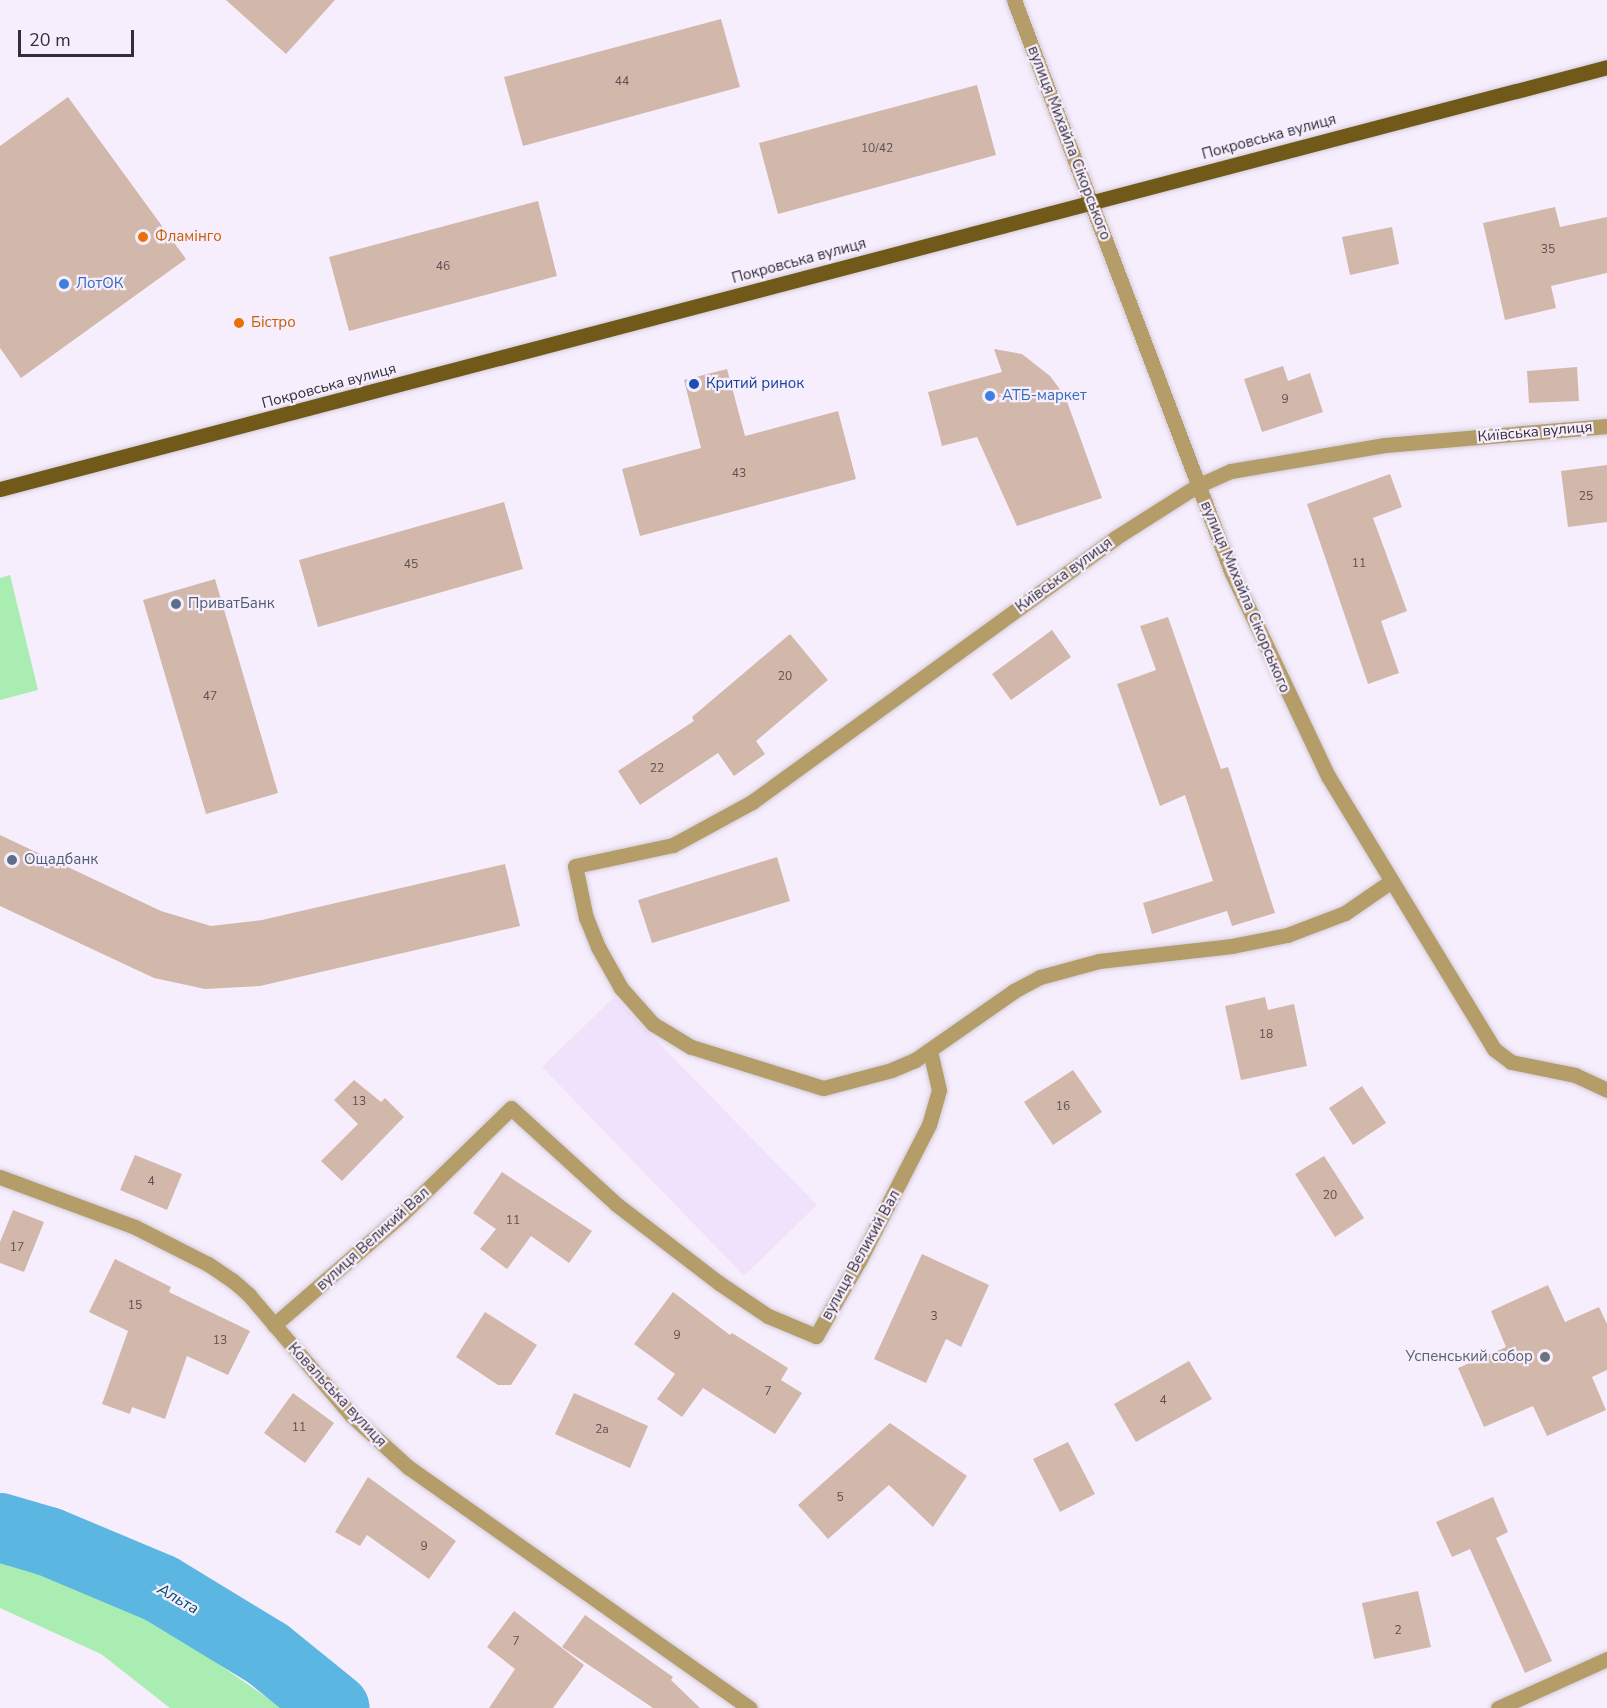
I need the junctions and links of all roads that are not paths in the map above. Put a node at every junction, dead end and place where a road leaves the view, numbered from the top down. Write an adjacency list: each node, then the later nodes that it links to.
1 (1014, 0): 3 (street, вулиця Михайла Сікорського)
2 (1607, 67): 3 (main road, Покровська вулиця)
3 (1092, 202): 5 (street, вулиця Михайла Сікорського); 6 (main road, Покровська вулиця)
4 (1607, 426): 5 (street, Київська вулиця)
5 (1197, 486): 7 (street, вулиця Михайла Сікорського); 8 (street, Київська вулиця)
6 (0, 489)
7 (1390, 882): 8 (street); 9 (street, вулиця Михайла Сікорського)
8 (930, 1051): 11 (street, вулиця Великий Вал)
9 (1607, 1090)
10 (0, 1177): 11 (street, Ковальська вулиця)
11 (274, 1325): 13 (street, Ковальська вулиця)
12 (1607, 1659): 14 (street)
13 (750, 1708)
14 (1498, 1708)

